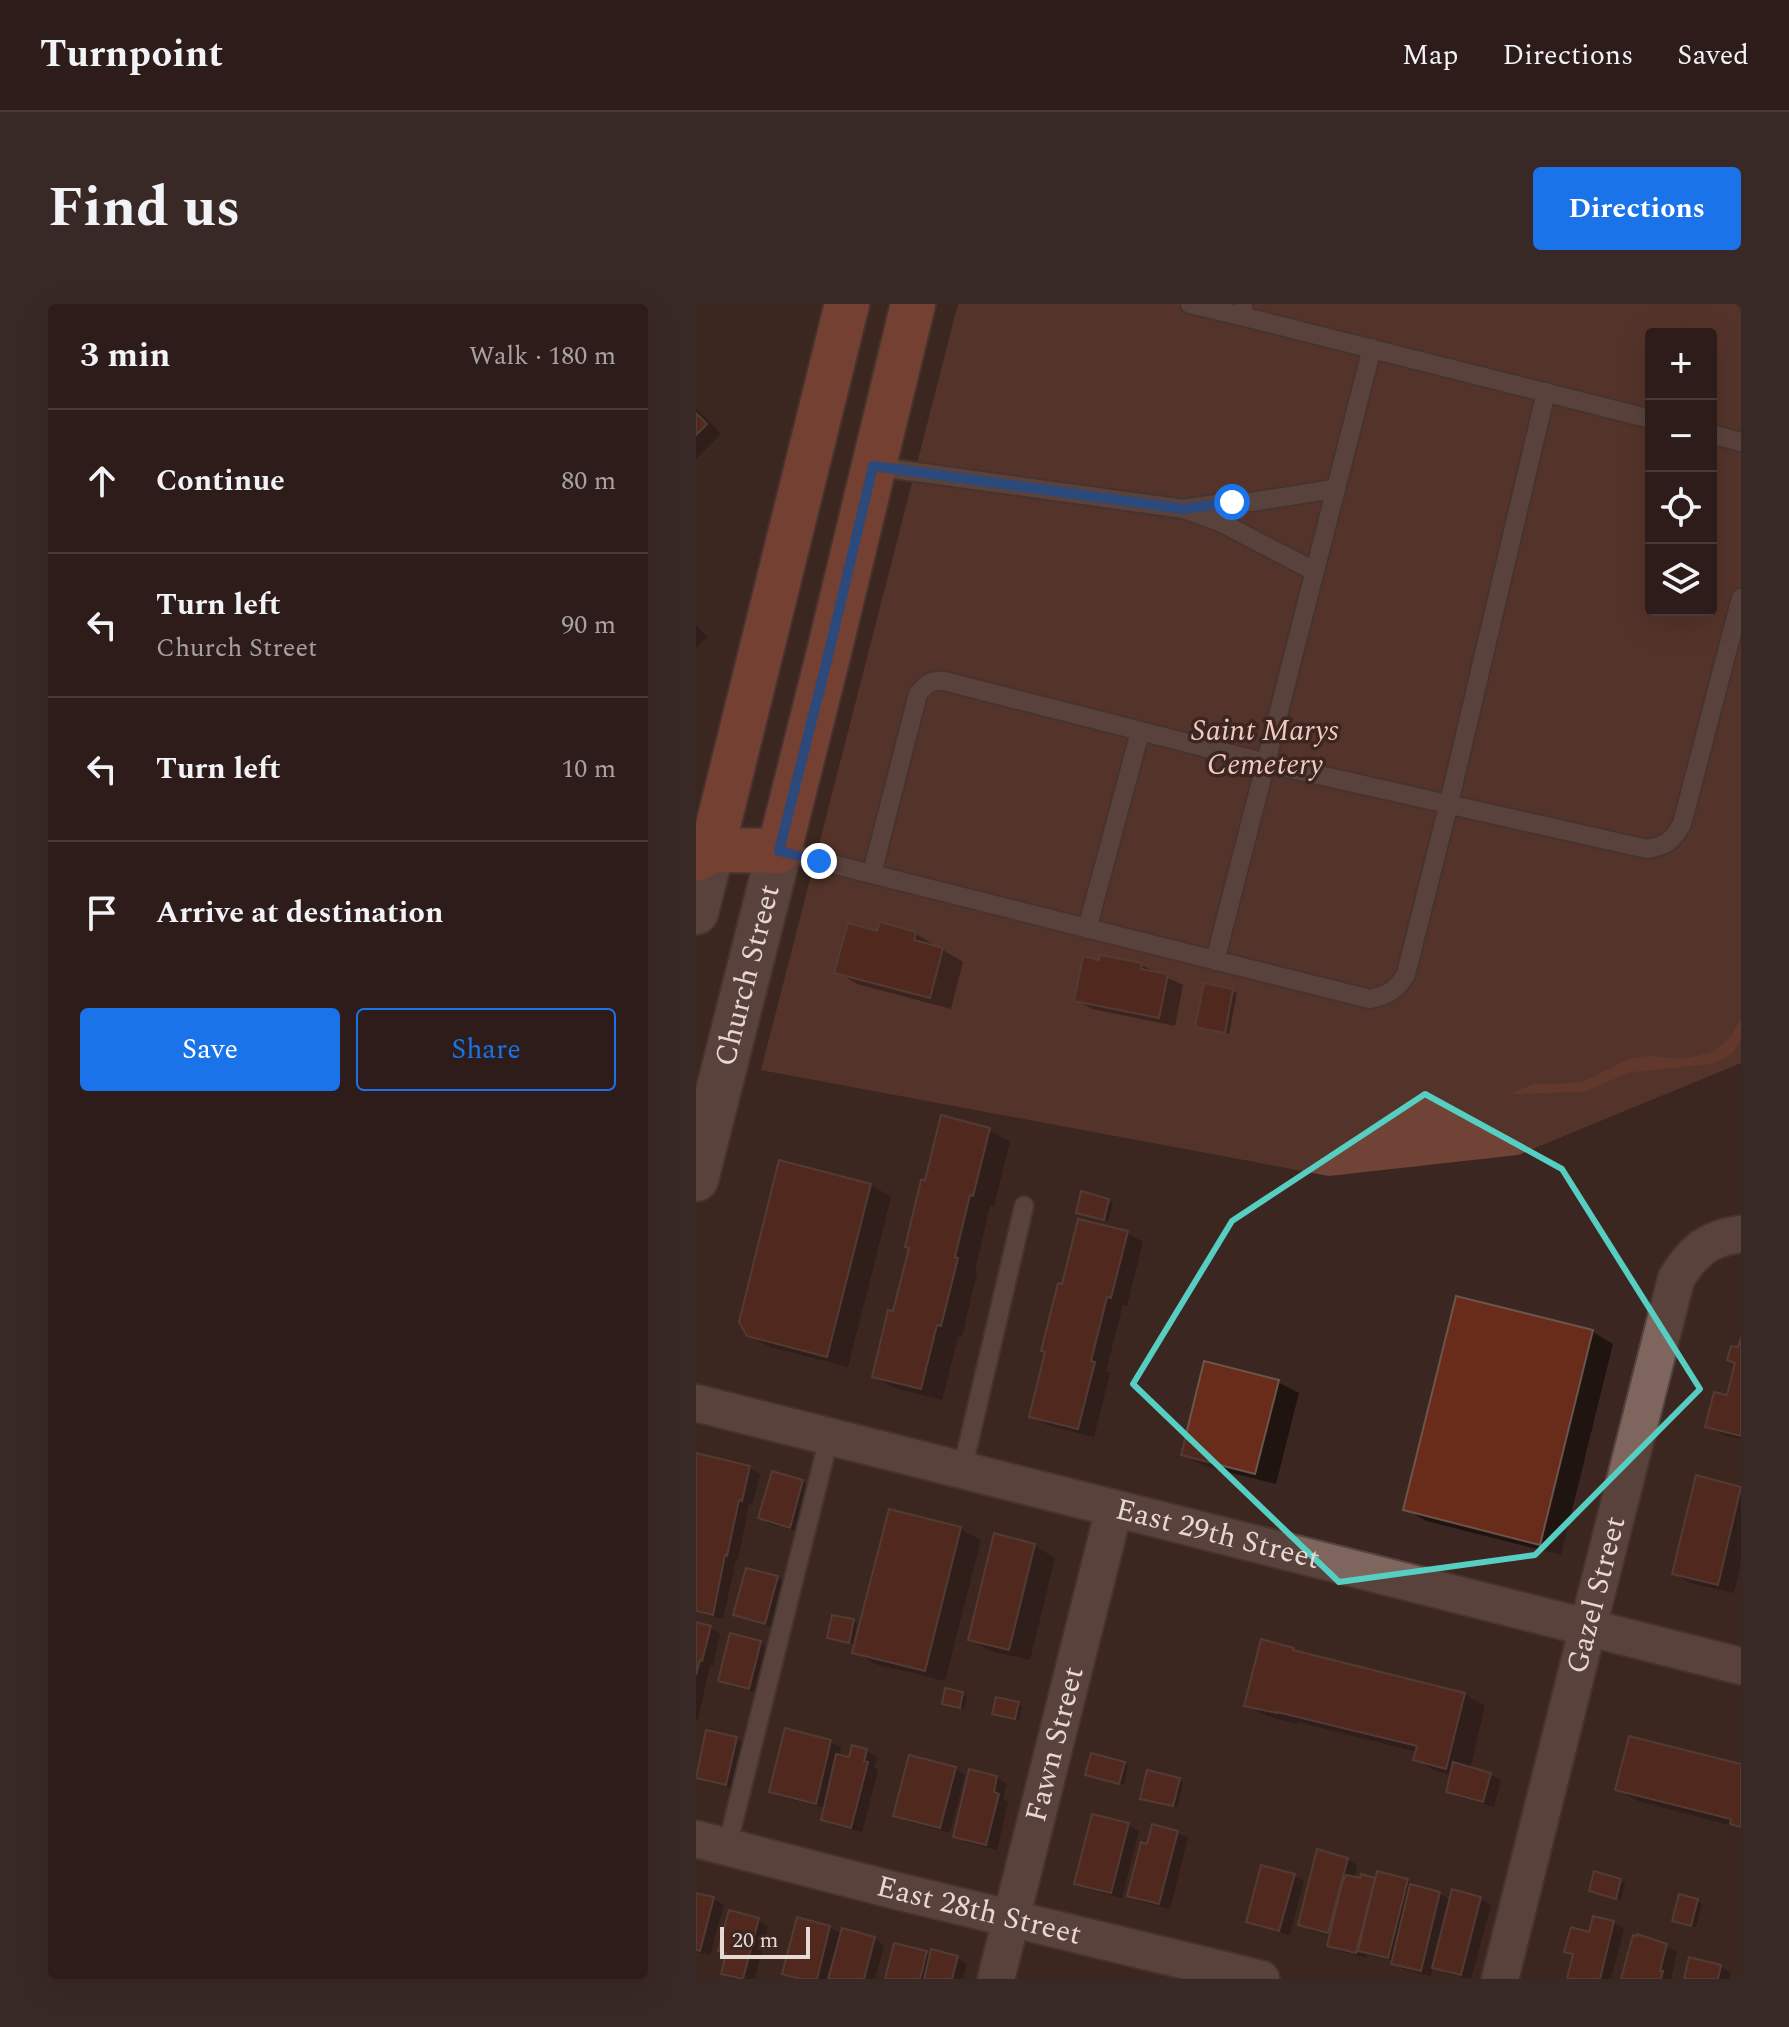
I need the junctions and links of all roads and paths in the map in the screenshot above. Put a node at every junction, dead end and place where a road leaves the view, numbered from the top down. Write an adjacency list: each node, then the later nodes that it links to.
1 (847, 304): 19 (main road)
2 (913, 304): 10 (main road, Church Street)
3 (1190, 304): 4 (lane)
4 (1243, 310): 5 (lane)
5 (1372, 348): 6 (lane); 11 (lane)
6 (1546, 392): 7 (lane); 17 (lane)
7 (1645, 417)
8 (1717, 436): 9 (lane)
9 (1741, 442)
10 (873, 466): 12 (lane); 18 (main road, Church Street)
11 (1334, 489): 12 (lane); 13 (lane)
12 (1184, 509): 13 (lane)
13 (1314, 571): 16 (lane)
14 (1741, 598): 17 (lane)
15 (1140, 732): 16 (lane); 20 (lane); 22 (lane)
16 (1266, 763): 17 (lane); 23 (lane)
17 (1449, 803): 23 (lane)
18 (779, 851): 19 (main road); 20 (lane); 24 (main road, Church Street)
19 (704, 855): 21 (main road)
20 (872, 873): 22 (lane)
21 (696, 912)
22 (1087, 929): 23 (lane)
23 (1215, 961)
24 (696, 1179)
25 (1024, 1206): 29 (lane)
26 (1734, 1235): 31 (street, Gazel Street)
27 (696, 1403): 28 (street, East 29th Street)
28 (829, 1438): 29 (street, East 29th Street); 33 (lane)
29 (962, 1471): 30 (street, East 29th Street)
30 (1114, 1509): 31 (street, East 29th Street); 34 (street, Fawn Street)
31 (1589, 1628): 32 (street, East 29th Street); 37 (street, Gazel Street)
32 (1741, 1666)
33 (712, 1843): 34 (street, East 28th Street)
34 (1011, 1918): 35 (street, Fawn Street); 36 (street, East 28th Street)
35 (996, 1979)
36 (1261, 1979)
37 (1500, 1979)

